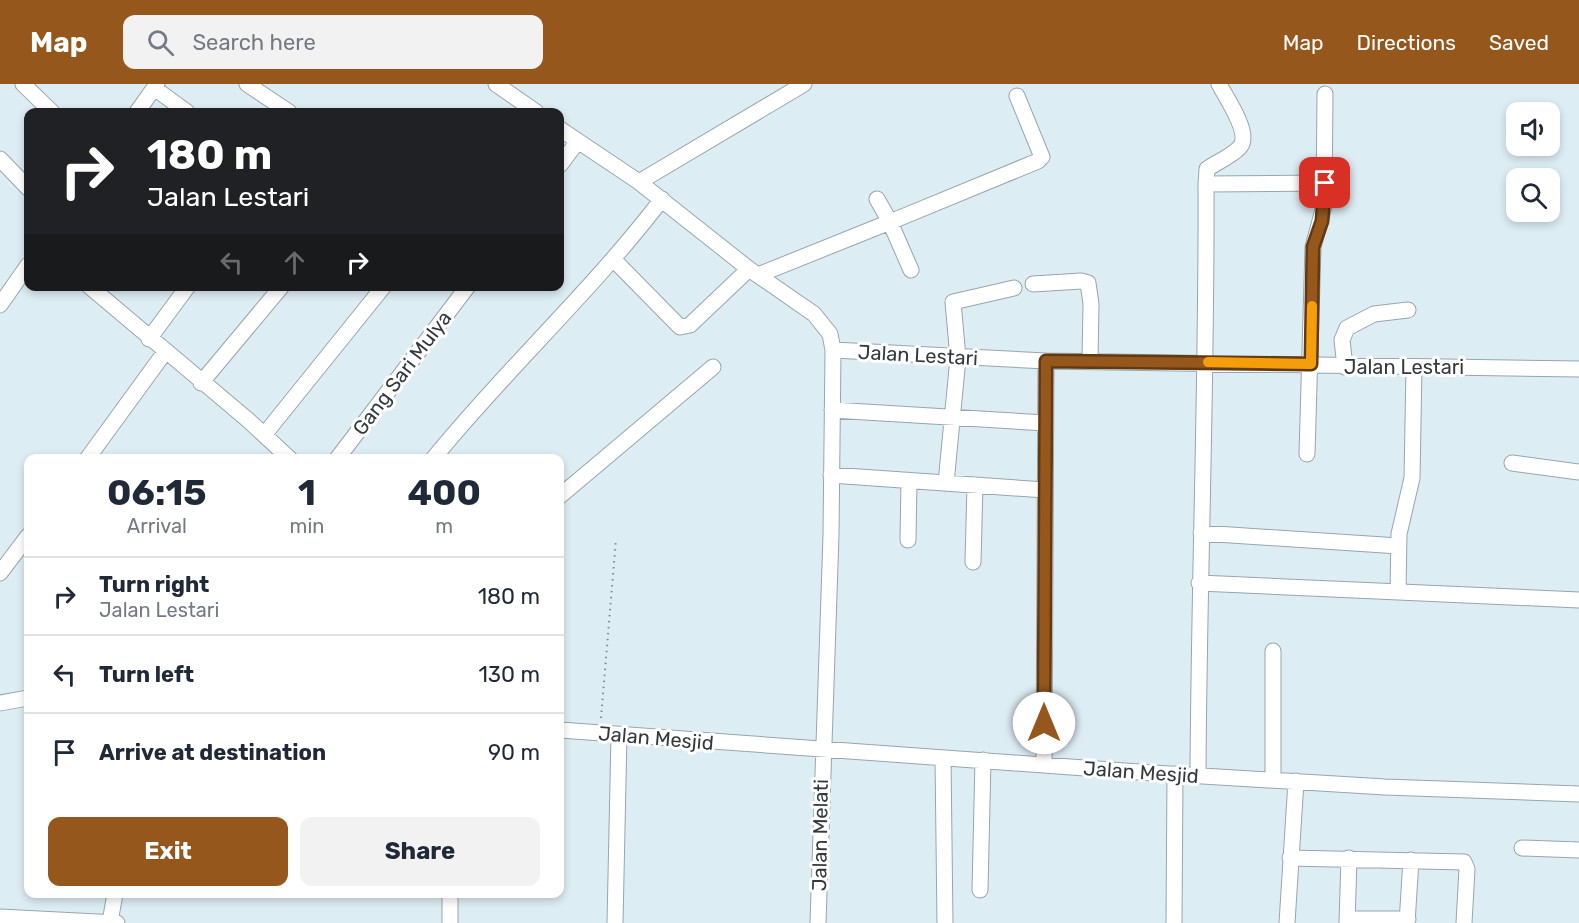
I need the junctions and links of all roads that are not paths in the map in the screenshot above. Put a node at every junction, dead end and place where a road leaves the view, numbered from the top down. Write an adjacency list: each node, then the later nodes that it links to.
1 (23, 84): 9 (street)
2 (247, 84): 12 (street)
3 (496, 84): 13 (street)
4 (804, 84): 18 (street)
5 (1219, 84): 21 (street)
6 (156, 86): 10 (street); 11 (street)
7 (1325, 94): 19 (street)
8 (1017, 96): 24 (street)
9 (47, 108)
10 (140, 108)
11 (182, 108)
12 (283, 108)
13 (524, 108)
14 (564, 132): 15 (street, Jalan Melati)
15 (578, 141): 17 (street); 18 (street, Jalan Melati)
16 (0, 159): 20 (street)
17 (564, 160)
18 (639, 182): 22 (street, Jalan Melati)
19 (1325, 183): 21 (street); 45 (street)
20 (24, 184)
21 (1206, 184): 44 (street)
22 (662, 199): 25 (street); 28 (street, Jalan Melati)
23 (877, 199): 24 (street)
24 (890, 222): 26 (street); 28 (street)
25 (612, 259): 28 (street); 58 (street)
26 (911, 270)
27 (24, 272): 36 (street)
28 (754, 272): 39 (street, Jalan Melati)
29 (1034, 284): 42 (street)
30 (1014, 288): 41 (street)
31 (100, 291): 38 (street)
32 (184, 291): 38 (street)
33 (278, 291): 50 (street)
34 (380, 291): 54 (street)
35 (464, 291): 57 (street, Gang Sari Mulya)
36 (0, 305)
37 (1408, 310): 47 (street)
38 (149, 339): 40 (street)
39 (832, 351): 41 (street, Jalan Lestari); 51 (street, Jalan Melati)
40 (165, 352): 50 (street); 55 (street)
41 (958, 358): 43 (street, Jalan Lestari); 52 (street)
42 (1090, 360): 43 (street, Jalan Lestari); 44 (street, Jalan Lestari)
43 (1046, 361): 53 (street)
44 (1206, 362): 45 (street, Jalan Lestari); 68 (street)
45 (1311, 364): 47 (street, Jalan Lestari); 59 (street)
46 (713, 367): 67 (street)
47 (1345, 367): 48 (street, Jalan Lestari)
48 (1414, 367): 49 (street, Jalan Lestari); 71 (street)
49 (1579, 369)
50 (201, 383): 54 (street)
51 (832, 410): 52 (street); 62 (street, Jalan Melati)
52 (951, 417): 53 (street); 64 (street)
53 (1045, 423): 66 (street)
54 (264, 435): 56 (street)
55 (91, 454)
56 (285, 454)
57 (341, 454)
58 (438, 454)
59 (1307, 454)
60 (1512, 463): 61 (street)
61 (1579, 472)
62 (831, 475): 63 (street); 82 (street, Jalan Melati)
63 (909, 482): 64 (street); 69 (street)
64 (946, 483): 65 (street)
65 (975, 485): 66 (street); 72 (street)
66 (1045, 490): 85 (street)
67 (564, 493)
68 (1201, 533): 71 (street); 74 (street)
69 (908, 540)
70 (24, 541): 73 (street)
71 (1399, 546): 75 (street)
72 (973, 562)
73 (0, 573)
74 (1199, 583): 75 (street); 87 (street)
75 (1398, 592): 76 (street)
76 (1579, 600)
77 (1273, 651): 88 (street)
78 (24, 699): 79 (street)
79 (0, 703)
80 (564, 730): 81 (street, Jalan Mesjid)
81 (619, 735): 82 (street, Jalan Mesjid); 105 (street)
82 (822, 747): 83 (street, Jalan Mesjid); 106 (street, Jalan Melati)
83 (943, 758): 84 (street, Jalan Mesjid); 107 (street)
84 (983, 760): 85 (street, Jalan Mesjid); 96 (street)
85 (1044, 765): 86 (street, Jalan Mesjid)
86 (1175, 774): 87 (street, Jalan Mesjid); 108 (street)
87 (1198, 776): 88 (street, Jalan Mesjid)
88 (1273, 780): 89 (street, Jalan Mesjid)
89 (1296, 781): 90 (street, Jalan Mesjid); 93 (street)
90 (1579, 794)
91 (1522, 848): 92 (street)
92 (1579, 850)
93 (1290, 858): 94 (street); 109 (street)
94 (1349, 858): 95 (street); 100 (street)
95 (1411, 860): 101 (street); 110 (street)
96 (980, 890)
97 (114, 898): 102 (street)
98 (450, 898): 104 (street)
99 (0, 917): 102 (street)
100 (1347, 921): 101 (street)
101 (1407, 921)
102 (110, 922): 103 (street)
103 (117, 923)
104 (450, 923)
105 (615, 923)
106 (818, 923)
107 (945, 923)
108 (1174, 923)
109 (1287, 923)
110 (1464, 923)

